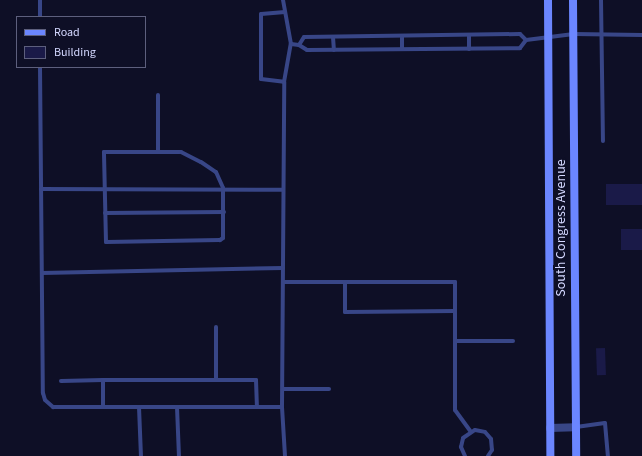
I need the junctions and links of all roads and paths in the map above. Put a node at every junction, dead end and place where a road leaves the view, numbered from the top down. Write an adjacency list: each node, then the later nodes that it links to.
1 (40, 0): 7 (lane)
2 (283, 0): 6 (lane)
3 (548, 0): 14 (main road, South Congress Avenue)
4 (573, 0): 8 (main road, South Congress Avenue)
5 (601, 0): 10 (lane)
6 (285, 12): 16 (lane); 22 (lane)
7 (40, 16)
8 (574, 34): 10 (lane); 14 (lane); 50 (main road, South Congress Avenue)
9 (469, 35): 12 (lane); 15 (lane); 19 (lane)
10 (601, 35): 11 (lane); 24 (lane)
11 (642, 35)
12 (402, 36): 13 (lane); 18 (lane)
13 (333, 37): 17 (lane); 20 (lane)
14 (548, 38): 15 (lane); 51 (main road, South Congress Avenue)
15 (526, 40): 19 (lane)
16 (291, 44): 17 (lane); 22 (lane)
17 (299, 45): 20 (lane)
18 (402, 49): 19 (lane); 20 (lane)
19 (469, 49)
20 (334, 50)
21 (40, 68): 28 (lane)
22 (284, 82): 29 (lane)
23 (158, 95): 25 (lane)
24 (603, 141)
25 (158, 152): 26 (lane); 27 (lane)
26 (104, 188): 27 (lane); 28 (lane); 31 (lane)
27 (223, 188): 29 (lane); 30 (lane)
28 (41, 189): 33 (lane)
29 (283, 190): 32 (lane)
30 (224, 212): 31 (lane); 31 (lane)
31 (105, 213)
32 (283, 268): 33 (lane); 34 (lane)
33 (42, 273): 45 (lane)
34 (283, 282): 35 (lane); 43 (lane)
35 (345, 282): 36 (lane); 36 (lane)
36 (455, 311): 38 (lane)
37 (216, 327): 41 (lane)
38 (455, 341): 39 (lane); 52 (lane)
39 (513, 341)
40 (103, 380): 41 (lane); 42 (lane); 45 (lane)
41 (216, 380): 48 (lane)
42 (61, 381)
43 (283, 389): 44 (lane); 49 (lane)
44 (328, 389)
45 (103, 406): 46 (lane)
46 (139, 406): 47 (lane); 53 (lane)
47 (177, 406): 48 (lane); 54 (lane)
48 (257, 406): 49 (lane)
49 (282, 406): 55 (lane)
50 (576, 427): 51 (street); 59 (main road, South Congress Avenue); 60 (lane)
51 (550, 428): 58 (main road, South Congress Avenue)
52 (470, 431): 56 (lane); 57 (lane)
53 (140, 456)
54 (179, 456)
55 (285, 456)
56 (465, 456)
57 (488, 456)
58 (550, 456)
59 (576, 456)
60 (608, 456)

